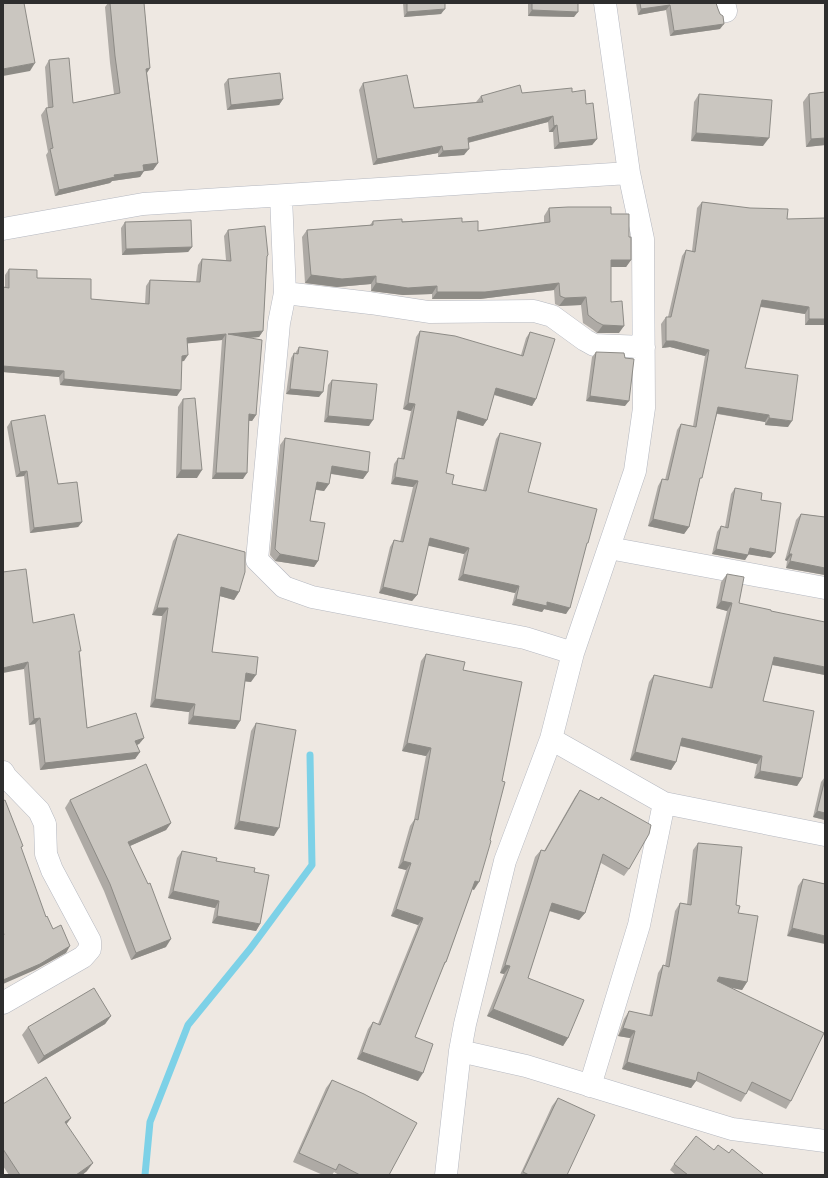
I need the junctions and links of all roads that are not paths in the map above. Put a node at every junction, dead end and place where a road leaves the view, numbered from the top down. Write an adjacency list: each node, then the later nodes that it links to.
1 (605, 3): 2 (street)
2 (629, 173): 3 (street); 6 (street)
3 (281, 196): 4 (street); 5 (street)
4 (3, 229)
5 (285, 293): 6 (street); 9 (street)
6 (644, 347): 7 (street)
7 (609, 548): 8 (street); 9 (street)
8 (825, 588)
9 (573, 653): 10 (street)
10 (551, 740): 12 (street); 15 (street)
11 (3, 772): 14 (street)
12 (664, 803): 13 (street); 16 (street)
13 (825, 835)
14 (3, 1003)
15 (460, 1051): 16 (street); 18 (street)
16 (590, 1086): 17 (street)
17 (825, 1141)
18 (446, 1175)

